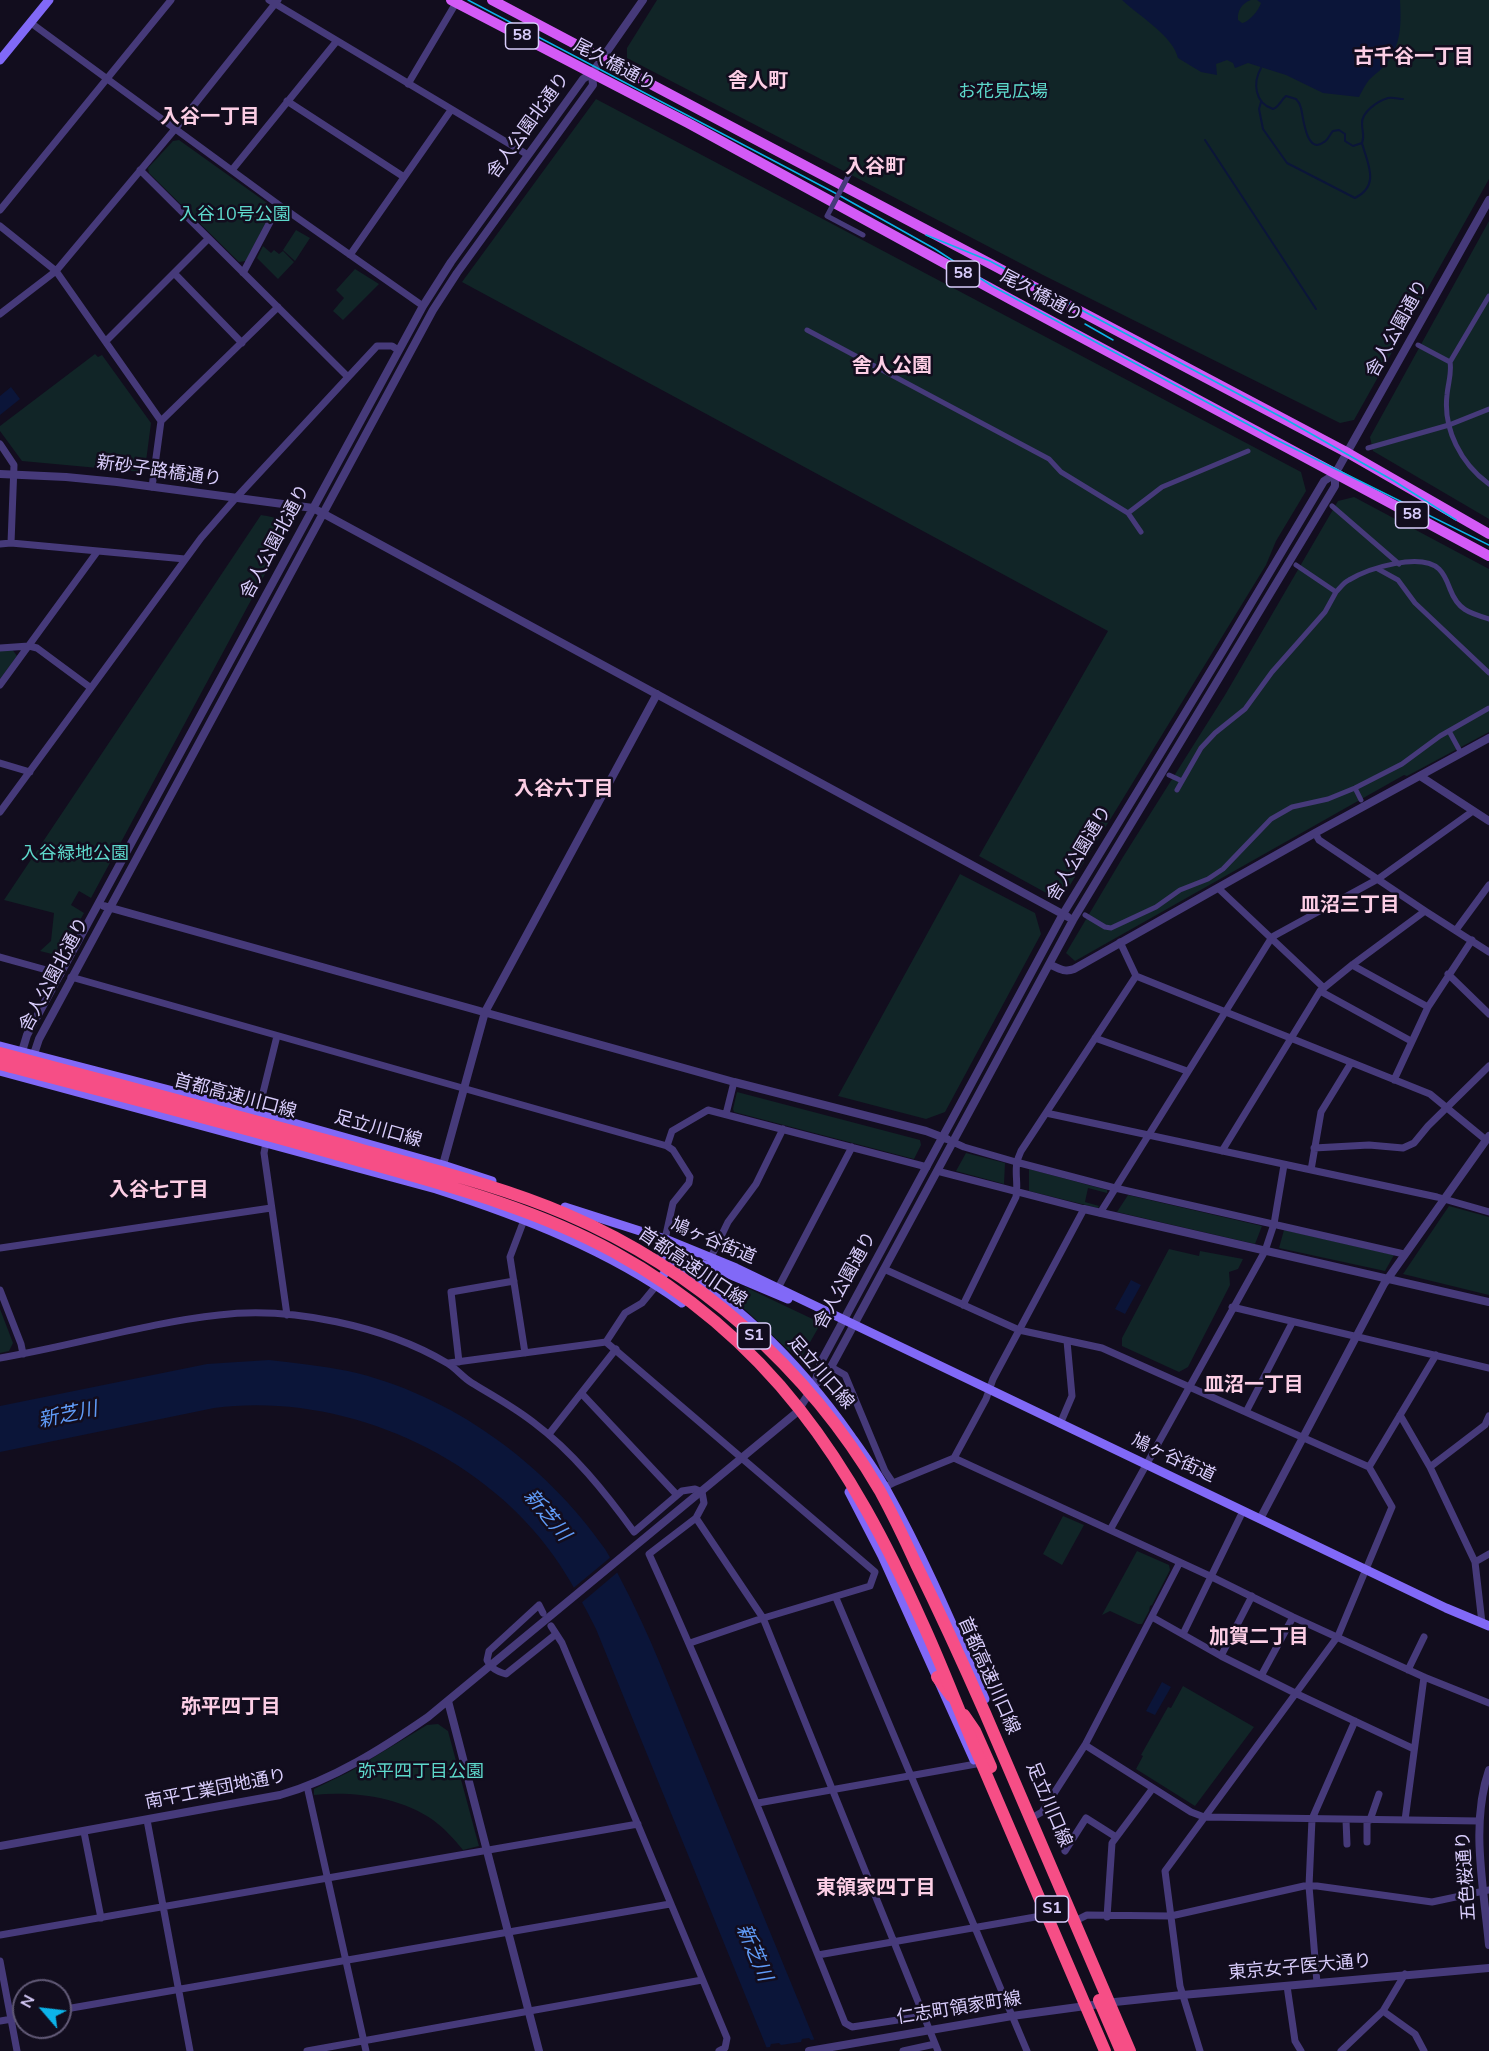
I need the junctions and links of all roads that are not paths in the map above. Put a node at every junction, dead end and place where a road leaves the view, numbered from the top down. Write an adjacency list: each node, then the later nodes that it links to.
1 (49, 0): 8 (main road)
2 (171, 0): 13 (street)
3 (269, 0): 7 (street)
4 (494, 0): 10 (main road, 尾久橋通り / 58)
5 (642, 0): 10 (street, 舎人公園北通り)
6 (453, 1): 12 (main road, 尾久橋通り / 58); 14 (street)
7 (277, 2): 9 (street); 17 (street)
8 (31, 23): 11 (main road); 13 (street)
9 (336, 42): 14 (street); 15 (street)
10 (602, 59): 12 (street, 舎人公園北通り); 50 (main road, 尾久橋通り / 58)
11 (0, 60)
12 (592, 73): 18 (street, 舎人公園北通り); 53 (main road, 尾久橋通り / 58); 59 (street, 舎人公園北通り)
13 (107, 79): 17 (street); 25 (street)
14 (408, 84): 16 (street)
15 (287, 101): 20 (street); 22 (street)
16 (451, 110): 18 (street); 22 (street)
17 (175, 129): 19 (street); 20 (street)
18 (528, 155): 34 (street, 舎人公園北通り)
19 (140, 170): 28 (street); 30 (street)
20 (232, 170): 24 (street)
21 (851, 171): 27 (street, bridge)
22 (404, 177): 29 (street)
23 (1489, 200): 50 (street, 舎人公園通り)
24 (279, 205): 29 (street); 32 (street)
25 (0, 210)
26 (0, 226): 30 (street)
27 (863, 236)
28 (208, 239): 31 (street); 32 (street)
29 (350, 255): 34 (street)
30 (56, 271): 36 (street); 38 (street)
31 (174, 273): 38 (street); 39 (street)
32 (243, 273): 35 (street)
33 (1489, 296): 42 (street)
34 (423, 306): 41 (street, 舎人公園北通り)
35 (278, 308): 39 (street); 43 (street)
36 (0, 314)
37 (807, 330): 60 (street)
38 (106, 341): 45 (street)
39 (242, 343): 45 (street)
40 (1418, 345): 42 (street)
41 (398, 350): 43 (street); 58 (street, 舎人公園北通り)
42 (1450, 362): 46 (street)
43 (348, 376): 56 (street)
44 (1489, 409): 46 (street)
45 (161, 421): 55 (street)
46 (1449, 424): 48 (street); 54 (street)
47 (0, 444): 52 (street)
48 (1368, 448)
49 (1248, 451): 60 (street)
50 (1348, 453): 53 (street, 舎人公園通り); 62 (main road, 尾久橋通り / 58)
51 (0, 474): 52 (street, 新砂子路橋通り)
52 (15, 474): 55 (street, 新砂子路橋通り); 63 (street)
53 (1335, 474): 66 (main road, 尾久橋通り / 58); 102 (street, 舎人公園通り); 104 (street, 舎人公園通り)
54 (1489, 484)
55 (152, 487): 56 (street, 新砂子路橋通り)
56 (234, 499): 58 (street, 新砂子路橋通り); 67 (street)
57 (1332, 506): 68 (street)
58 (313, 508): 59 (street); 99 (street, 舎人公園北通り)
59 (322, 513): 78 (street); 100 (street, 舎人公園北通り)
60 (1128, 513): 61 (street)
61 (1141, 531)
62 (1489, 534)
63 (11, 543): 64 (street); 65 (street)
64 (0, 544)
65 (97, 552): 67 (street); 73 (street)
66 (1489, 556)
67 (185, 560): 77 (street)
68 (1399, 564): 70 (street); 72 (street)
69 (1296, 565): 71 (street)
70 (1376, 568): 71 (street); 75 (street)
71 (1336, 592): 87 (street)
72 (1489, 619)
73 (29, 646): 74 (street); 76 (street); 77 (street)
74 (0, 648)
75 (1489, 673)
76 (0, 685)
77 (92, 688): 84 (street)
78 (657, 694): 102 (street); 120 (street)
79 (1489, 708): 80 (street)
80 (1449, 731): 82 (street); 88 (street)
81 (1489, 738): 82 (street)
82 (1461, 753): 86 (street)
83 (0, 763): 84 (street)
84 (30, 772): 92 (street)
85 (1169, 776): 87 (street)
86 (1420, 776): 91 (street); 94 (street)
87 (1182, 782): 89 (street)
88 (1355, 788): 90 (street); 95 (street)
89 (1177, 790)
90 (1362, 800)
91 (1473, 811): 93 (street); 96 (street)
92 (0, 812)
93 (1489, 821)
94 (1315, 833): 96 (street); 97 (street)
95 (1211, 876): 97 (street); 103 (street)
96 (1378, 879): 101 (street); 106 (street)
97 (1216, 885): 106 (street); 108 (street)
98 (1489, 885): 105 (street)
99 (99, 903): 100 (street); 113 (street, 舎人公園北通り)
100 (108, 908): 116 (street, 舎人公園北通り); 120 (street)
101 (1425, 911): 105 (street); 112 (street)
102 (1063, 914): 104 (street); 145 (street, 舎人公園通り)
103 (1085, 915)
104 (1073, 920): 111 (street, 舎人公園通り)
105 (1456, 930): 107 (street)
106 (1272, 937): 117 (street); 119 (street)
107 (1472, 940): 109 (street); 114 (street)
108 (1120, 942): 111 (street); 115 (street)
109 (1489, 952)
110 (0, 957): 113 (street)
111 (1049, 964): 147 (street, 舎人公園通り)
112 (1352, 965): 117 (street); 118 (street)
113 (61, 974): 127 (street, 舎人公園北通り)
114 (1448, 974): 118 (street); 121 (street)
115 (1136, 976): 119 (street); 123 (street)
116 (71, 977): 122 (street); 129 (street, 舎人公園北通り)
117 (1322, 989): 124 (street); 125 (street)
118 (1428, 1007): 125 (street)
119 (1225, 1011): 124 (street); 134 (street)
120 (485, 1012): 137 (street); 138 (street)
121 (1489, 1014)
122 (277, 1036): 138 (street); 140 (street)
123 (1095, 1038): 134 (street); 141 (street)
124 (1291, 1038): 130 (street); 152 (street)
125 (1411, 1041): 136 (street)
126 (0, 1046): 127 (main road, 足立川口線)
127 (22, 1051): 129 (main road, 足立川口線); 135 (street, 舎人公園北通り)
128 (0, 1053): 333 (highway, 首都高速川口線 / S1, bridge)
129 (33, 1054): 135 (street, 舎人公園北通り); 140 (main road, 足立川口線)
130 (1351, 1063): 136 (street); 151 (street)
131 (0, 1064): 330 (highway, 首都高速川口線 / S1, bridge)
132 (1489, 1066): 139 (street)
133 (0, 1071): 135 (main road)
134 (1187, 1071): 144 (street)
135 (21, 1077): 148 (main road)
136 (1394, 1080): 139 (street)
137 (734, 1082): 142 (street); 145 (street)
138 (463, 1088): 149 (street); 154 (street)
139 (1446, 1107): 146 (street); 151 (street)
140 (258, 1113): 154 (main road, 足立川口線)
141 (1046, 1113): 144 (street); 153 (street)
142 (726, 1114): 143 (street); 149 (street)
143 (783, 1129): 150 (street); 174 (street)
144 (1148, 1134): 152 (street); 159 (street)
145 (943, 1137): 147 (street); 156 (street, 舎人公園通り)
146 (1488, 1138): 162 (street)
147 (953, 1142): 153 (street); 158 (street, 舎人公園通り)
148 (266, 1143): 160 (main road); 163 (street)
149 (667, 1146): 170 (street)
150 (852, 1147): 156 (street); 180 (street)
151 (1314, 1148): 157 (street)
152 (1222, 1151): 155 (street)
153 (1017, 1162): 159 (street); 161 (street)
154 (443, 1165): 160 (street); 164 (main road, 足立川口線)
155 (1284, 1165): 157 (street); 169 (street)
156 (927, 1167): 186 (street, 舎人公園通り)
157 (1311, 1170): 162 (street)
158 (937, 1171): 161 (street); 176 (street, 舎人公園通り)
159 (1115, 1188): 167 (street); 169 (street)
160 (436, 1189): 168 (main road)
161 (1017, 1192): 165 (street); 183 (street)
162 (1444, 1200): 166 (street); 173 (street)
163 (272, 1208): 171 (street); 185 (street)
164 (565, 1208): 170 (main road, 鳩ヶ谷街道); 175 (main road, 足立川口線)
165 (1084, 1209): 167 (street); 189 (street)
166 (1489, 1212)
167 (1100, 1213): 172 (street)
168 (524, 1220): 178 (street); 179 (main road)
169 (1274, 1224): 172 (street); 173 (street)
170 (665, 1239): 174 (main road, 鳩ヶ谷街道)
171 (0, 1248)
172 (1265, 1251): 177 (street); 184 (street)
173 (1404, 1254): 177 (street)
174 (711, 1257): 180 (main road, 鳩ヶ谷街道)
175 (672, 1264): 179 (main road, 鳩ヶ谷街道); 186 (main road, 鳩ヶ谷街道); 202 (main road, 足立川口線)
176 (884, 1269): 183 (street); 188 (street, 舎人公園通り)
177 (1388, 1279): 182 (street); 190 (street)
178 (514, 1281): 194 (street); 198 (street)
179 (656, 1286): 191 (street); 207 (main road)
180 (778, 1288): 186 (main road, 鳩ヶ谷街道)
181 (0, 1290): 195 (street)
182 (1489, 1302)
183 (963, 1305): 189 (street)
184 (1232, 1308): 187 (street); 203 (street)
185 (287, 1315): 195 (street); 199 (street)
186 (843, 1320): 188 (main road, 鳩ヶ谷街道); 202 (street, 舎人公園通り)
187 (1292, 1323): 190 (street); 206 (street)
188 (854, 1325): 200 (street, 舎人公園通り); 204 (main road, 鳩ヶ谷街道)
189 (1019, 1330): 192 (street); 204 (street)
190 (1356, 1336): 196 (street); 213 (street)
191 (606, 1341): 193 (street); 194 (street)
192 (1067, 1341): 203 (street); 210 (street)
193 (616, 1349): 205 (street); 214 (street)
194 (525, 1353): 198 (street)
195 (23, 1354): 197 (street)
196 (1436, 1355): 201 (street); 208 (street)
197 (0, 1358)
198 (459, 1362): 199 (street)
199 (449, 1364): 212 (street)
200 (831, 1367): 202 (street, 舎人公園通り); 219 (street)
201 (1489, 1368)
202 (814, 1386): 207 (street); 219 (main road, 足立川口線)
203 (1191, 1387): 206 (street); 216 (street)
204 (989, 1390): 210 (main road, 鳩ヶ谷街道); 215 (street)
205 (582, 1394): 212 (street); 221 (street)
206 (1246, 1412): 213 (street)
207 (796, 1413): 214 (street); 249 (main road)
208 (1400, 1415): 217 (street); 218 (street)
209 (1489, 1416): 211 (street)
210 (1060, 1424): 216 (main road, 鳩ヶ谷街道)
211 (1487, 1426): 218 (street)
212 (549, 1434): 221 (street)
213 (1304, 1437): 217 (street); 224 (street)
214 (743, 1458): 220 (street); 232 (street)
215 (954, 1458): 219 (street); 225 (street)
216 (1146, 1466): 222 (main road, 鳩ヶ谷街道); 225 (street)
217 (1369, 1467): 229 (street)
218 (1430, 1467): 228 (street)
219 (889, 1485): 245 (main road, 足立川口線)
220 (702, 1492): 221 (street); 223 (street); 246 (street, 南平工業団地通り)
221 (677, 1495)
222 (1243, 1511): 224 (main road, 鳩ヶ谷街道); 230 (street)
223 (696, 1518): 236 (street); 243 (street)
224 (1260, 1519): 229 (main road, 鳩ヶ谷街道)
225 (1110, 1530): 227 (street)
226 (1489, 1554): 228 (street)
227 (1180, 1562): 230 (street); 234 (street)
228 (1475, 1562): 237 (street)
229 (1365, 1569): 237 (main road, 鳩ヶ谷街道); 241 (street)
230 (1212, 1577): 231 (street); 240 (street)
231 (1252, 1596): 235 (street); 244 (street)
232 (836, 1598): 236 (street); 260 (street)
233 (543, 1612): 246 (street)
234 (1152, 1617): 240 (street); 255 (street)
235 (1293, 1617): 241 (street); 248 (street)
236 (763, 1618): 243 (street); 263 (street)
237 (1486, 1625)
238 (551, 1626): 239 (street)
239 (556, 1634): 246 (street); 275 (street)
240 (1183, 1634): 244 (street)
241 (1338, 1636): 247 (street); 251 (street)
242 (1424, 1637): 247 (street)
243 (690, 1643): 266 (street)
244 (1221, 1656): 248 (street)
245 (969, 1662): 258 (highway); 267 (main road, 足立川口線)
246 (490, 1666): 252 (street, 南平工業団地通り)
247 (1408, 1670): 250 (street)
248 (1261, 1676): 251 (street)
249 (937, 1677): 257 (main road); 258 (highway, S1)
250 (1424, 1677): 253 (street); 256 (street)
251 (1295, 1694): 254 (street); 268 (street)
252 (448, 1701): 261 (street, 南平工業団地通り); 281 (street)
253 (1489, 1703)
254 (1355, 1722): 256 (street); 269 (street)
255 (1085, 1745): 262 (street); 267 (street)
256 (1414, 1749): 273 (street)
257 (976, 1764): 260 (street); 288 (main road)
258 (995, 1765): 331 (highway, S1); 332 (highway, bridge)
259 (1489, 1770): 264 (street, 五色桜通り)
260 (911, 1776): 263 (street); 293 (street)
261 (308, 1786): 270 (street, 南平工業団地通り); 283 (street)
262 (1153, 1788): 268 (street); 277 (street)
263 (832, 1790): 266 (street); 296 (street)
264 (1486, 1790): 274 (street, 五色桜通り)
265 (1380, 1794): 272 (street)
266 (758, 1803): 298 (street)
267 (1035, 1815): 292 (main road, 足立川口線)
268 (1204, 1817): 269 (street); 290 (street)
269 (1312, 1819): 271 (street); 284 (street)
270 (147, 1820): 276 (street, 南平工業団地通り); 287 (street)
271 (1346, 1820): 272 (street); 279 (street)
272 (1368, 1820): 273 (street); 278 (street)
273 (1405, 1820): 274 (street)
274 (1479, 1821): 285 (street, 五色桜通り)
275 (638, 1824): 281 (street); 286 (street)
276 (84, 1832): 280 (street, 南平工業団地通り); 291 (street)
277 (1116, 1837): 282 (street); 289 (street)
278 (1367, 1842)
279 (1347, 1845)
280 (0, 1846)
281 (487, 1850): 283 (street); 294 (street)
282 (1065, 1851)
283 (328, 1879): 287 (street); 299 (street)
284 (1309, 1886): 285 (street); 290 (street); 304 (street)
285 (1486, 1891): 297 (street, 五色桜通り)
286 (670, 1904): 294 (street); 303 (street)
287 (162, 1906): 291 (street); 306 (street)
288 (1041, 1916): 293 (street); 309 (main road)
289 (1107, 1917): 290 (street); 292 (street)
290 (1171, 1917): 307 (street)
291 (101, 1918): 295 (street)
292 (1079, 1919): 308 (main road, 足立川口線)
293 (975, 1928): 296 (street); 314 (street)
294 (509, 1932): 299 (street); 311 (street)
295 (0, 1935)
296 (894, 1943): 298 (street); 313 (street)
297 (1489, 1945)
298 (818, 1955): 313 (street)
299 (346, 1960): 306 (street); 318 (street)
300 (0, 1961): 315 (street)
301 (1489, 1968): 302 (street, 東京女子医大通り)
302 (1405, 1974): 304 (street, 東京女子医大通り); 312 (street)
303 (702, 1980): 311 (street); 325 (street)
304 (1317, 1983): 305 (street, 東京女子医大通り)
305 (1287, 1986): 307 (street, 東京女子医大通り); 336 (street)
306 (178, 1990): 310 (street); 321 (street)
307 (1182, 1995): 308 (street, 東京女子医大通り); 335 (street)
308 (1115, 2002): 309 (street, 仁志町領家町線); 334 (main road, 足立川口線)
309 (1080, 2007): 314 (street, 仁志町領家町線); 329 (main road)
310 (72, 2008)
311 (529, 2011): 318 (street); 324 (street)
312 (1383, 2011): 337 (street); 338 (street)
313 (924, 2016): 317 (street)
314 (1012, 2016): 317 (street, 仁志町領家町線); 328 (street)
315 (11, 2019): 316 (street); 320 (street)
316 (0, 2021)
317 (930, 2031): 319 (street); 326 (street, 仁志町領家町線)
318 (364, 2041): 322 (street); 323 (street)
319 (937, 2047): 327 (street)
320 (17, 2051)
321 (190, 2051)
322 (307, 2051)
323 (366, 2051)
324 (538, 2051)
325 (719, 2051)
326 (809, 2051)
327 (903, 2051)
328 (1026, 2051)
329 (1099, 2051)
330 (1105, 2051)
331 (1112, 2051)
332 (1121, 2051)
333 (1130, 2051)
334 (1136, 2051)
335 (1200, 2051)
336 (1301, 2051)
337 (1341, 2051)
338 (1424, 2051)

